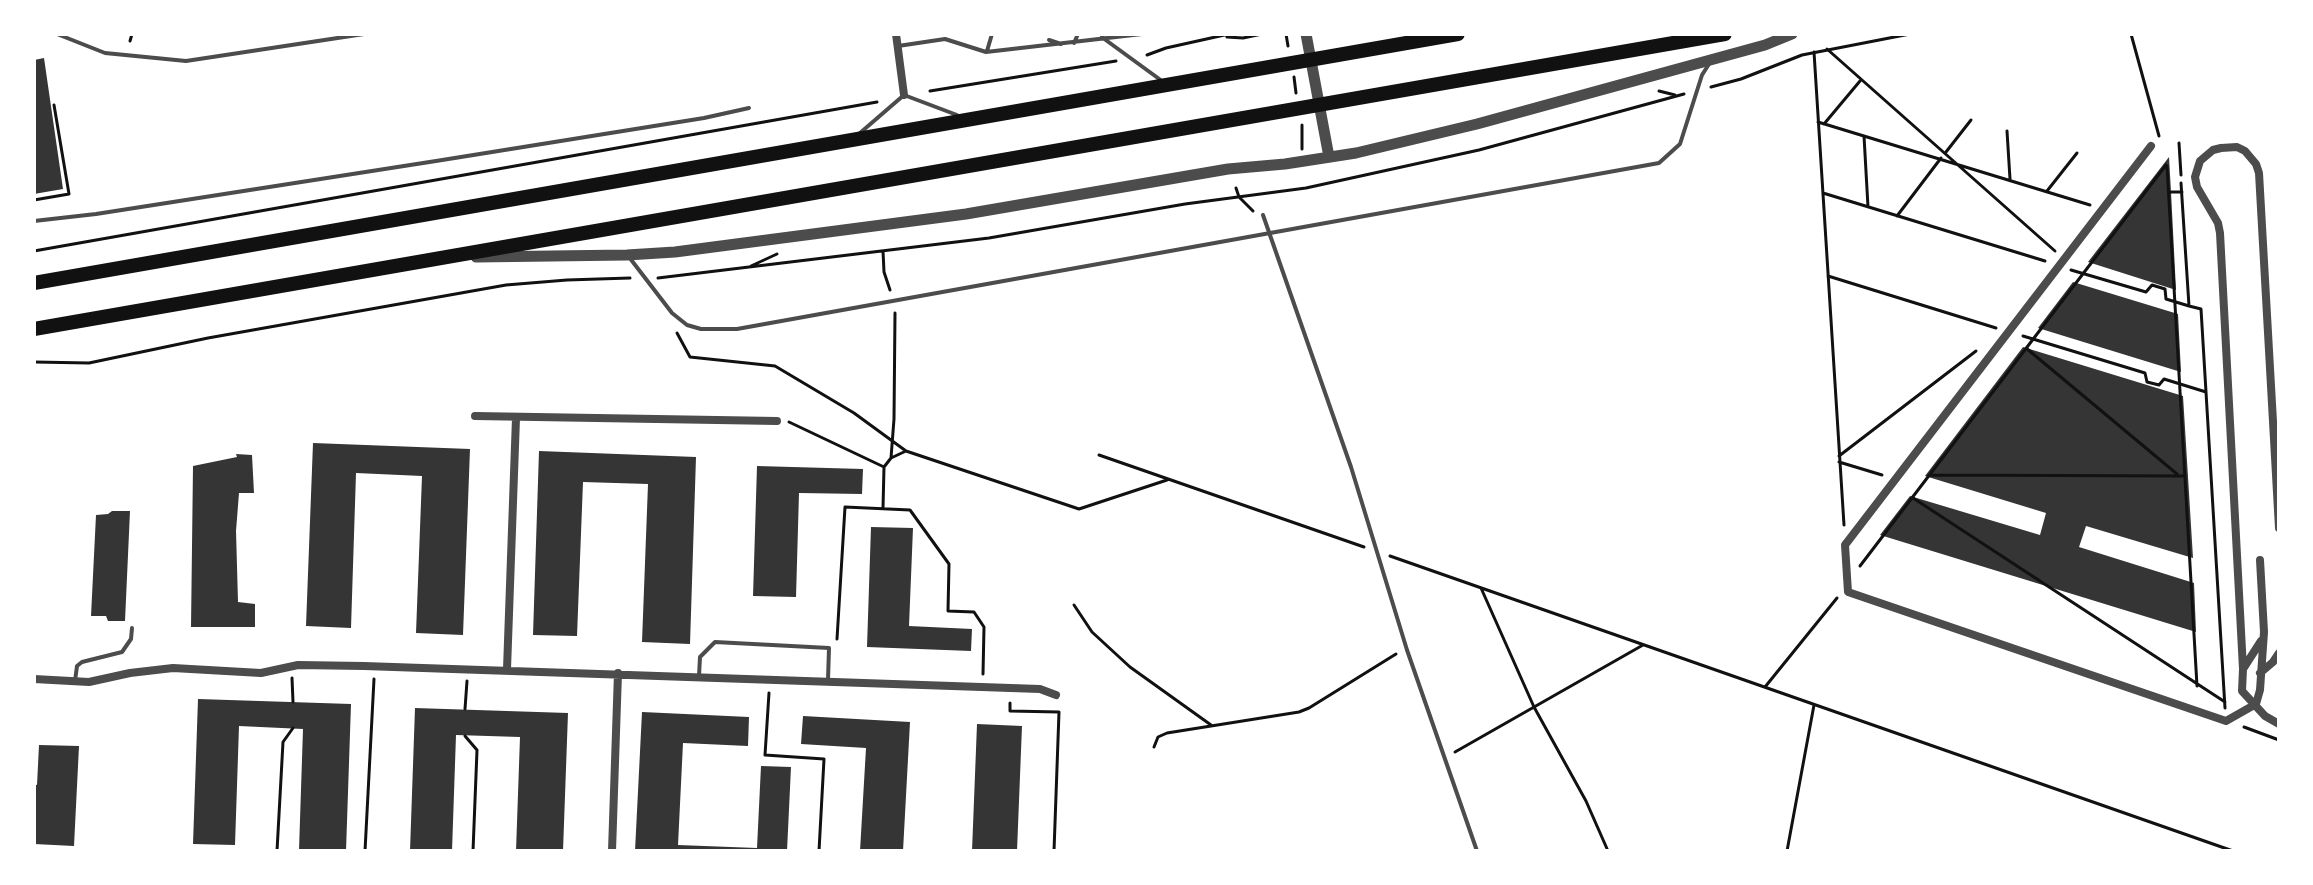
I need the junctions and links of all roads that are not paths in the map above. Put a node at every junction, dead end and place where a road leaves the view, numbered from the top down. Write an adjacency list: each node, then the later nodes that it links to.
1 (57, 34): 2 (lane)
2 (364, 34)
3 (896, 34): 19 (street)
4 (992, 34): 20 (lane)
5 (1078, 34): 17 (lane)
6 (1142, 34): 12 (lane)
7 (1306, 34): 28 (street)
8 (1405, 34): 15 (lane)
9 (1458, 34): 15 (main road)
10 (1725, 34): 33 (main road)
11 (1792, 34): 21 (street)
12 (1128, 35): 13 (lane)
13 (1102, 36): 17 (lane); 22 (lane)
14 (929, 37): 19 (lane); 20 (lane)
15 (1431, 39): 22 (main road)
16 (1049, 40): 18 (lane)
17 (1074, 43): 18 (lane)
18 (1063, 44): 20 (lane)
19 (898, 46): 23 (street)
20 (986, 52)
21 (1714, 59): 28 (street); 31 (lane)
22 (1167, 84): 25 (main road)
23 (904, 95): 25 (lane); 26 (lane)
24 (749, 108): 30 (lane)
25 (969, 120): 26 (main road)
26 (852, 140): 34 (main road)
27 (2151, 146): 53 (street)
28 (1328, 151): 32 (street)
29 (1263, 215): 31 (lane)
30 (34, 221)
31 (1269, 233): 32 (lane); 56 (lane)
32 (627, 255): 33 (street)
33 (444, 257): 35 (main road)
34 (34, 283)
35 (34, 329)
36 (475, 416): 37 (street)
37 (516, 418): 38 (street); 44 (street)
38 (777, 421)
39 (2279, 528): 45 (street)
40 (2260, 560): 42 (street)
41 (132, 628): 50 (lane)
42 (2264, 632): 45 (street); 47 (street)
43 (2279, 653): 47 (street)
44 (507, 669): 46 (street); 50 (street)
45 (2243, 669): 53 (street)
46 (618, 673): 48 (street); 55 (street)
47 (2260, 673): 53 (street)
48 (699, 676): 51 (street); 51 (lane)
49 (34, 679): 50 (street)
50 (75, 681)
51 (828, 683): 52 (street)
52 (1056, 695)
53 (2256, 704): 54 (street)
54 (2279, 724)
55 (612, 851)
56 (1477, 851)

